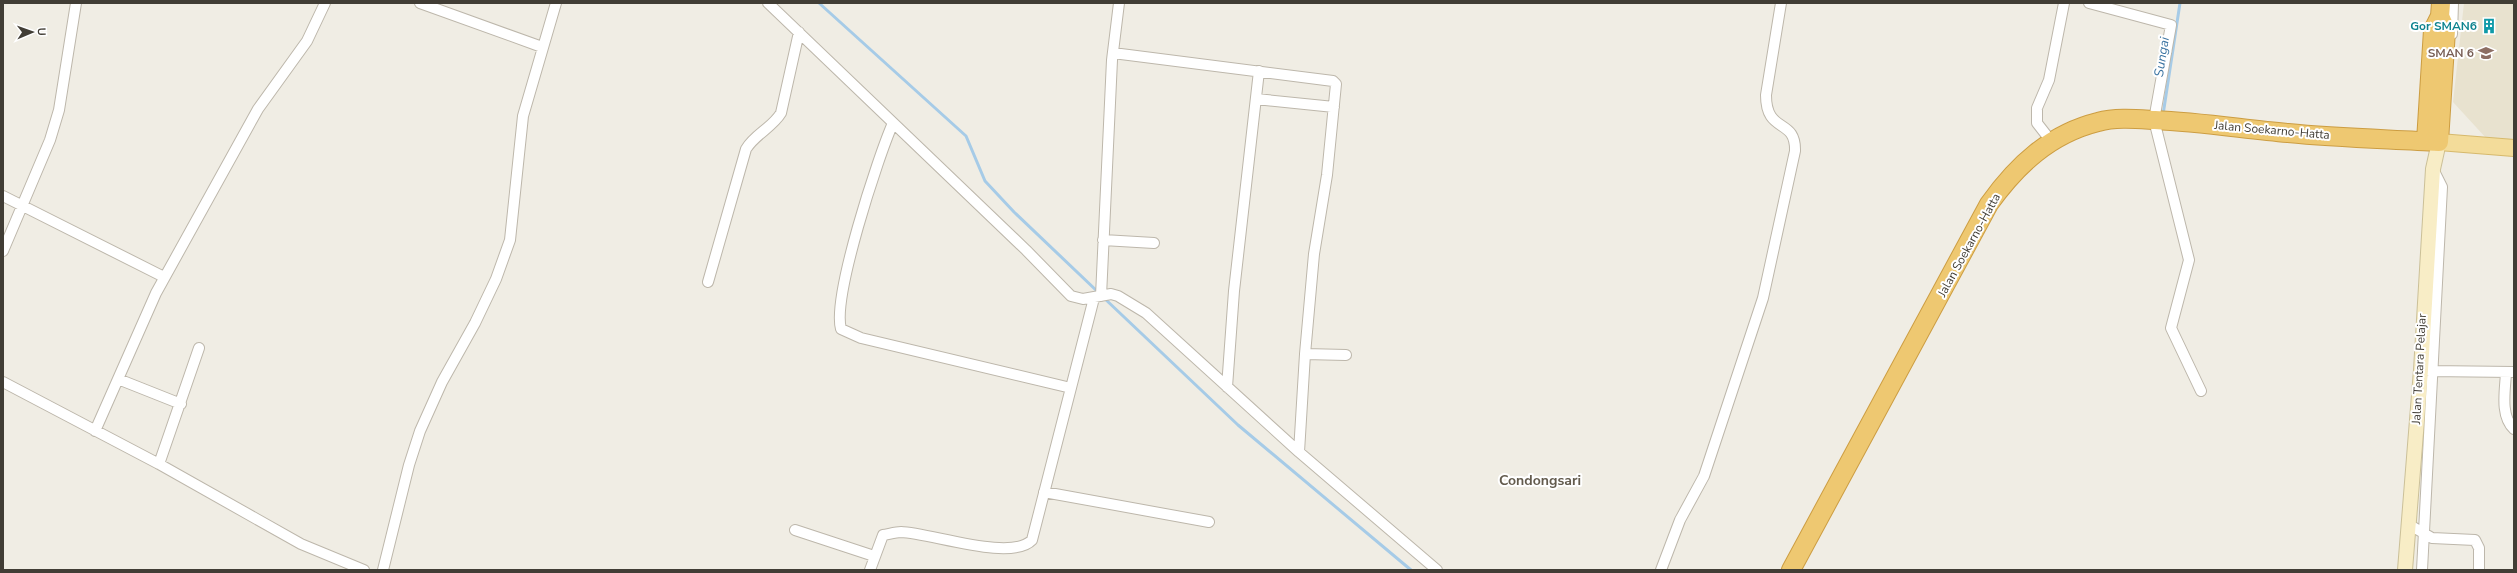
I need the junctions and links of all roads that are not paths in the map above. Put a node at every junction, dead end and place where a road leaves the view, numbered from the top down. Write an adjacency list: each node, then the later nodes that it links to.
1 (76, 3): 25 (street)
2 (325, 3): 29 (street)
3 (420, 3): 13 (street)
4 (556, 3): 13 (street)
5 (768, 3): 12 (street)
6 (1119, 3): 14 (street)
7 (1781, 3): 57 (street)
8 (2064, 3): 21 (street)
9 (2089, 3): 19 (street)
10 (2453, 3): 16 (street)
11 (2440, 10): 16 (highway); 22 (highway)
12 (799, 32): 20 (street); 30 (street)
13 (542, 47): 55 (street)
14 (1113, 53): 15 (street); 26 (street)
15 (1259, 70): 17 (street); 18 (street)
16 (2442, 83): 22 (highway)
17 (1256, 99): 18 (street); 39 (street)
18 (1334, 107): 33 (street)
19 (2154, 120): 21 (highway, Jalan Soekarno-Hatta); 22 (highway, Jalan Soekarno-Hatta); 41 (street)
20 (893, 123): 31 (street); 40 (street)
21 (2051, 141): 58 (highway, Jalan Soekarno-Hatta)
22 (2433, 141): 23 (main road); 35 (main road, Jalan Tentara Pelajar)
23 (2514, 148)
24 (3, 196): 25 (street)
25 (24, 206): 28 (street); 29 (street)
26 (1103, 240): 27 (street); 31 (street)
27 (1154, 243)
28 (3, 251)
29 (164, 277): 37 (street)
30 (708, 282)
31 (1097, 297): 39 (street); 40 (street)
32 (199, 348): 42 (street)
33 (1304, 354): 34 (street); 45 (street)
34 (1346, 355)
35 (2427, 371): 36 (street); 49 (main road, Jalan Tentara Pelajar); 51 (street)
36 (2510, 373): 43 (street)
37 (118, 379): 42 (street); 44 (street)
38 (3, 382): 44 (street)
39 (1227, 386): 45 (street)
40 (1071, 388): 47 (street)
41 (2201, 391)
42 (180, 404): 46 (street)
43 (2514, 429)
44 (95, 431): 46 (street)
45 (1299, 452): 53 (street)
46 (159, 464): 54 (street)
47 (1044, 492): 48 (street); 52 (street)
48 (1209, 522)
49 (2408, 524): 51 (street); 59 (main road, Jalan Tentara Pelajar)
50 (795, 530): 52 (street)
51 (2423, 534): 60 (street); 61 (street)
52 (874, 556): 56 (street)
53 (1431, 568)
54 (364, 570)
55 (383, 570)
56 (870, 570)
57 (1661, 570)
58 (1791, 570)
59 (2405, 570)
60 (2422, 570)
61 (2479, 570)

